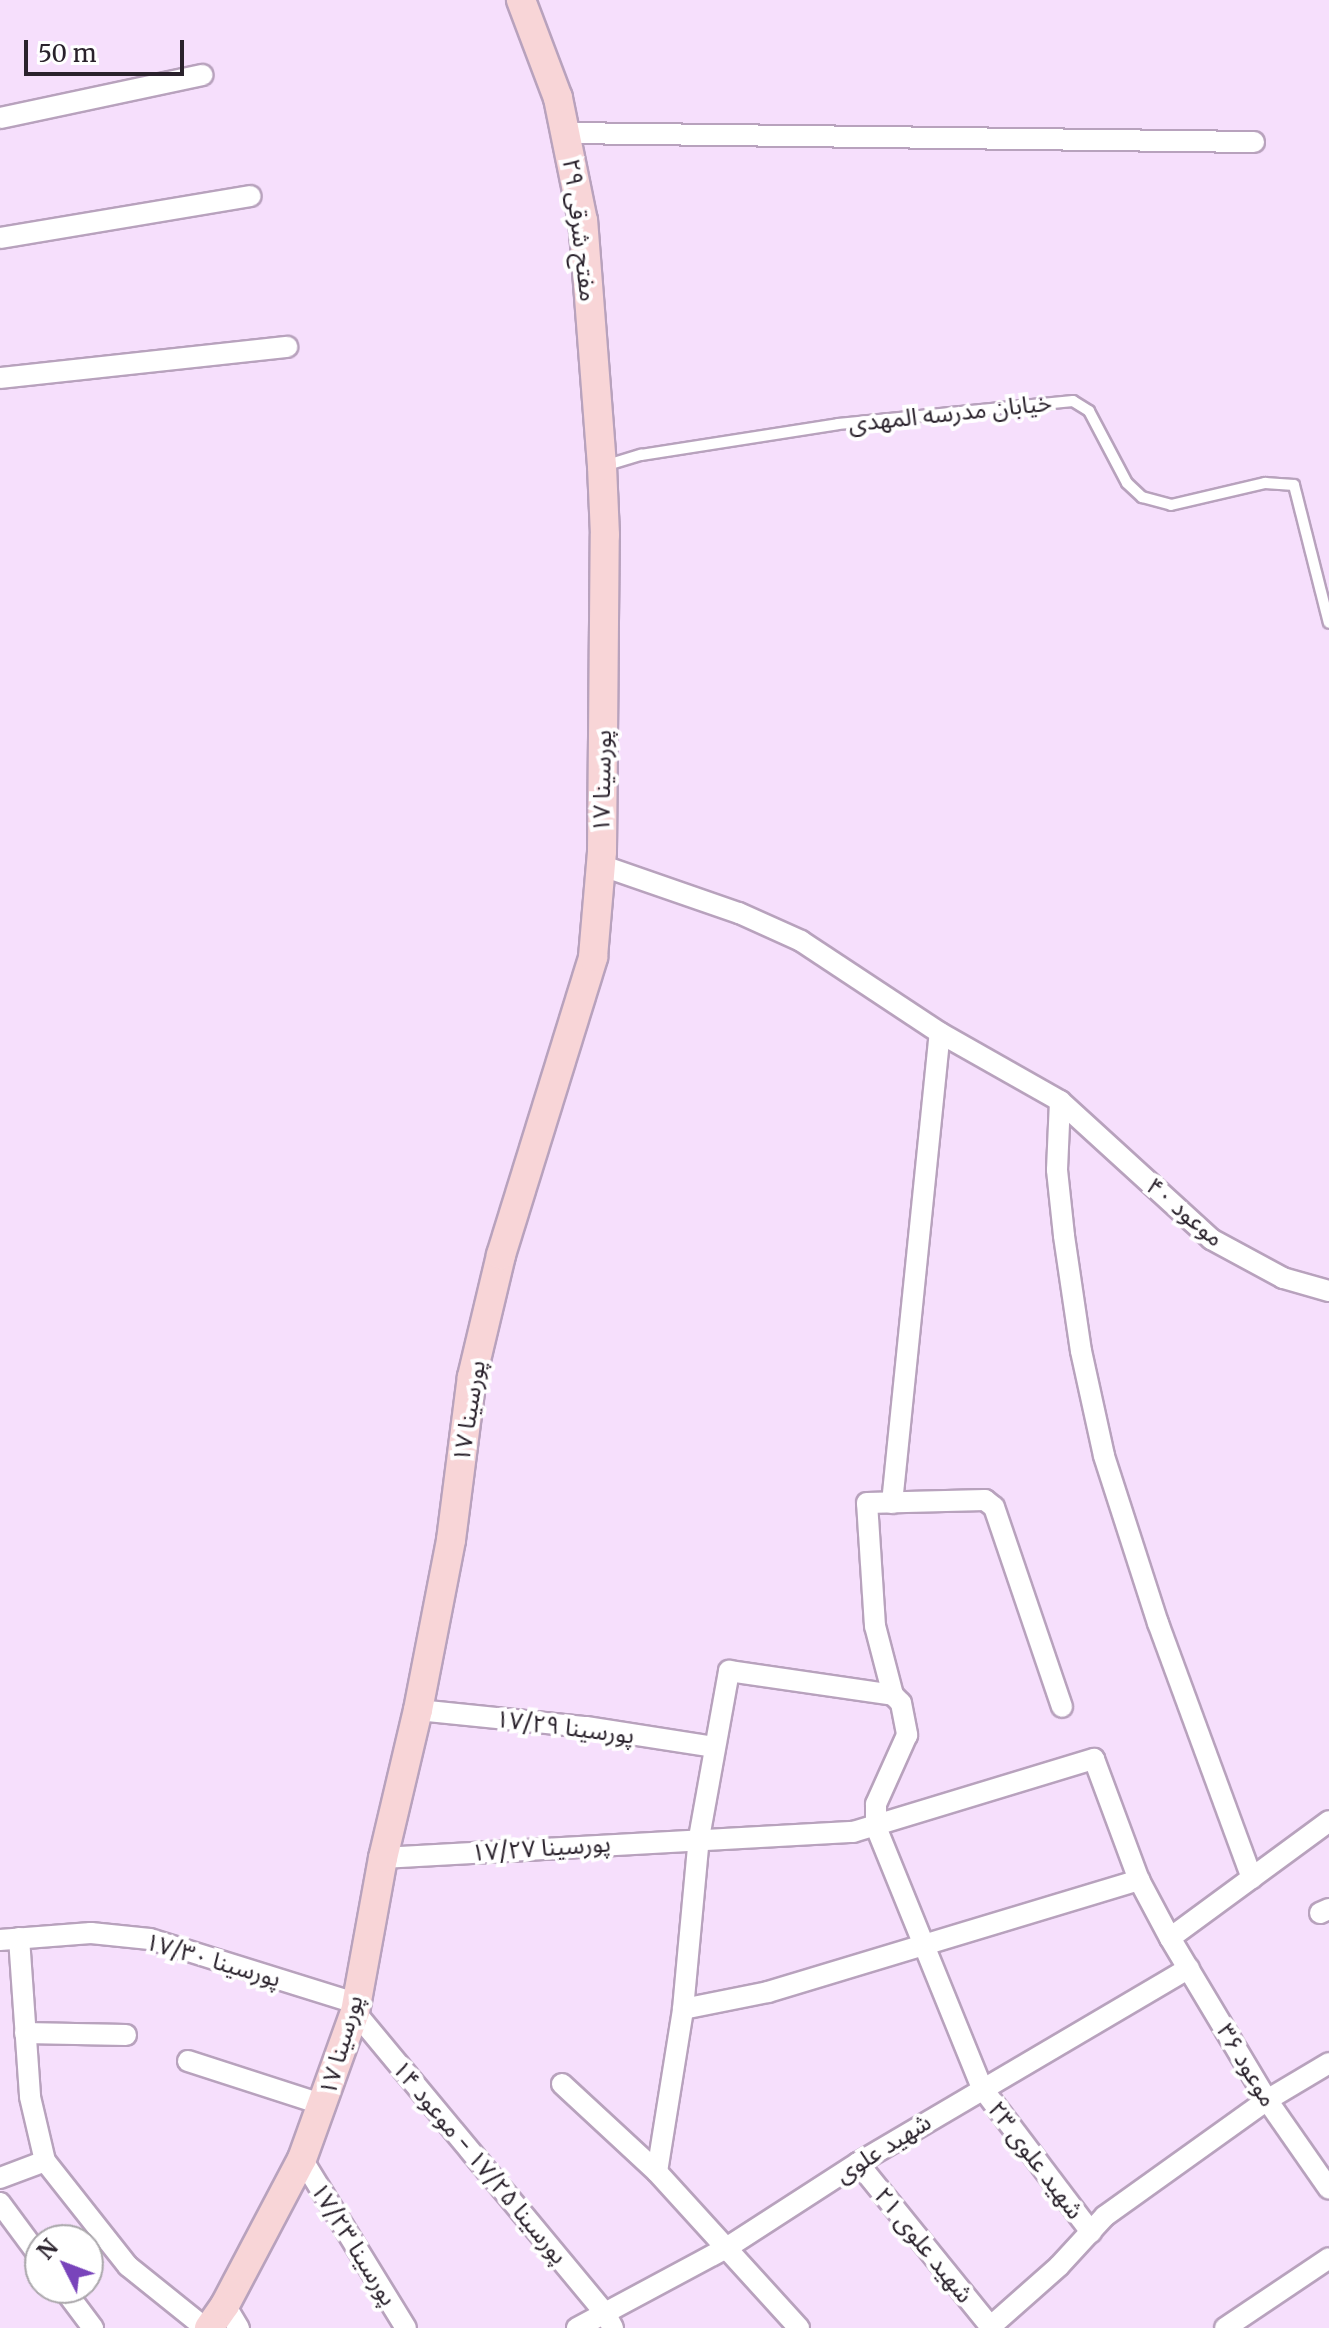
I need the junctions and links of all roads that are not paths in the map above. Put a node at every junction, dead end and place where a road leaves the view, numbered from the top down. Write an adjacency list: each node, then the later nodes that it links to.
1 (521, 0): 4 (street, مفتح شرقی ۲۹)
2 (202, 75): 3 (street)
3 (0, 118)
4 (566, 133): 5 (street); 10 (street, مفتح شرقی ۲۹)
5 (1254, 142)
6 (251, 196): 7 (street)
7 (0, 238)
8 (287, 347): 9 (street)
9 (0, 378)
10 (602, 466): 11 (lane, خیابان مدرسه المهدی); 12 (street, پورسینا ۱۷)
11 (1329, 623)
12 (600, 865): 13 (street, موعود ۴۰); 19 (street, پورسینا ۱۷)
13 (940, 1033): 14 (street, موعود ۴۰); 16 (street)
14 (1060, 1101): 15 (street, موعود ۴۰); 26 (street)
15 (1329, 1291)
16 (892, 1503): 17 (street); 18 (street)
17 (893, 1695): 20 (street); 23 (street)
18 (1062, 1707)
19 (418, 1710): 20 (street, پورسینا ۱۷/۲۹); 25 (street, پورسینا ۱۷)
20 (713, 1747): 24 (street)
21 (1094, 1759): 23 (street, پورسینا ۱۷/۲۷); 27 (street, موعود ۳۶)
22 (1329, 1821): 26 (street)
23 (876, 1827): 24 (street, پورسینا ۱۷/۲۷); 30 (street, شهید علوی ۲۳)
24 (699, 1838): 25 (street, پورسینا ۱۷/۲۷); 33 (street)
25 (383, 1858): 32 (street, پورسینا ۱۷)
26 (1252, 1878): 28 (street)
27 (1139, 1880): 28 (street, موعود ۳۶); 30 (street)
28 (1170, 1938): 31 (street, موعود ۳۶)
29 (10, 1939): 32 (street, پورسینا ۱۷/۳۰); 34 (street)
30 (927, 1947): 33 (street); 39 (street, شهید علوی ۲۳)
31 (1189, 1968): 39 (street, شهید علوی); 40 (street, موعود ۳۶)
32 (355, 2007): 41 (street, پورسینا ۱۷); 55 (street, پورسینا ۱۷/۲۵ - موعود ۱۴)
33 (683, 2009): 45 (street)
34 (25, 2033): 35 (street); 43 (street)
35 (126, 2035)
36 (188, 2061): 41 (street)
37 (1329, 2063): 40 (street)
38 (562, 2084): 45 (street)
39 (982, 2088): 44 (street, شهید علوی); 49 (street, شهید علوی ۲۳)
40 (1267, 2100): 47 (street, موعود ۳۶); 49 (street)
41 (324, 2105): 42 (street, پورسینا ۱۷)
42 (302, 2159): 54 (street, پورسینا ۱۷); 60 (street, پورسینا ۱۷/۲۳)
43 (45, 2161): 46 (street); 59 (street)
44 (858, 2163): 51 (street, شهید علوی); 56 (street, شهید علوی ۲۱)
45 (657, 2172): 51 (street)
46 (0, 2178)
47 (1329, 2189)
48 (0, 2203): 50 (street)
49 (1091, 2232): 56 (street)
50 (24, 2235)
51 (728, 2247): 55 (street, شهید علوی); 62 (street)
52 (1329, 2258): 57 (street)
53 (75, 2304): 58 (street)
54 (232, 2316): 59 (street, پورسینا ۱۷)
55 (609, 2320): 61 (street, شهید علوی)
56 (990, 2327)
57 (1230, 2327)
58 (93, 2328)
59 (207, 2328)
60 (406, 2328)
61 (577, 2328)
62 (799, 2328)

